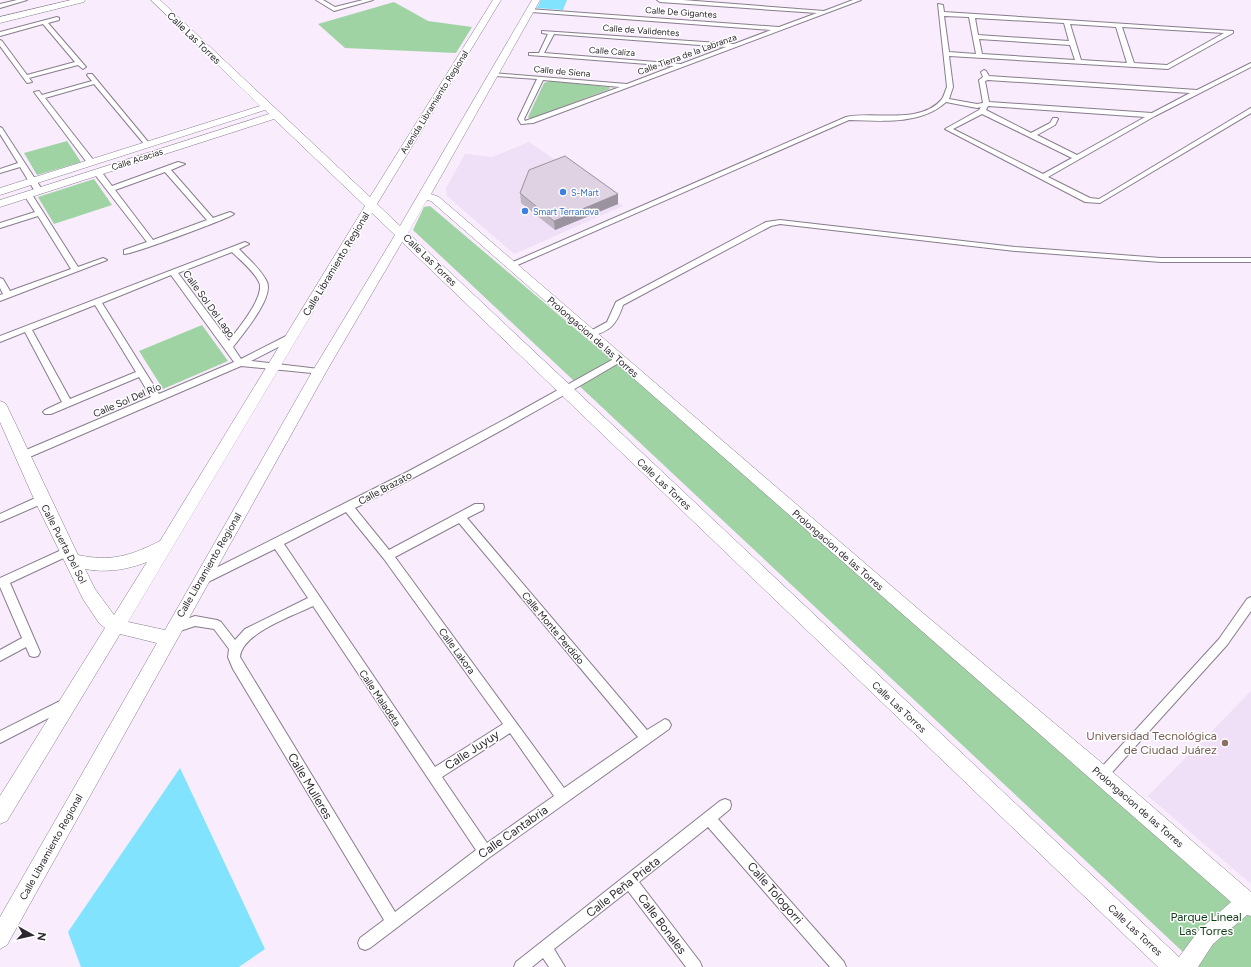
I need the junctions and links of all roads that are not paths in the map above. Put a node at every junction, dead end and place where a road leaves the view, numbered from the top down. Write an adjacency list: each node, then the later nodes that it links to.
1 (24, 0): 12 (street)
2 (81, 0): 19 (street)
3 (156, 0): 49 (street, Calle Las Torres)
4 (319, 0): 5 (street)
5 (370, 0)
6 (497, 0): 73 (street, Avenida Libramiento Regional)
7 (536, 0): 13 (street)
8 (660, 0): 10 (street)
9 (858, 0): 14 (street, Calle Tierra de la Labranza)
10 (721, 5): 14 (street)
11 (940, 5): 15 (street)
12 (0, 6)
13 (531, 10): 22 (street, Calle De Gigantes); 40 (street)
14 (826, 12): 24 (street, Calle Tierra de la Labranza)
15 (941, 14): 16 (street); 32 (street)
16 (972, 17): 21 (street); 28 (street)
17 (717, 18): 22 (street)
18 (57, 19): 20 (street)
19 (0, 20)
20 (44, 22): 27 (street); 42 (street)
21 (1067, 22): 23 (street); 30 (street)
22 (715, 24): 24 (street, Calle De Gigantes)
23 (1118, 25): 38 (street); 38 (street)
24 (782, 29): 31 (street, Calle Tierra de la Labranza)
25 (544, 32): 26 (street, Calle de Validentes)
26 (552, 32): 31 (street, Calle de Validentes); 35 (street)
27 (0, 34)
28 (977, 37): 30 (street); 33 (street)
29 (0, 42): 42 (street)
30 (1073, 43): 36 (street)
31 (737, 46): 37 (street, Calle Tierra de la Labranza)
32 (946, 51): 33 (street); 48 (street)
33 (979, 53): 36 (street)
34 (531, 54): 35 (street, Calle Caliza)
35 (541, 54): 37 (street, Calle Caliza)
36 (1078, 61): 38 (street)
37 (683, 65): 46 (street, Calle Tierra de la Labranza)
38 (1131, 65)
39 (1251, 65): 47 (street)
40 (494, 74): 43 (street, Calle de Siena); 71 (street)
41 (90, 75): 44 (street)
42 (26, 77): 45 (street)
43 (541, 78): 46 (street, Calle de Siena); 46 (street, Calle Tierra de la Labranza)
44 (95, 82): 57 (street); 59 (street)
45 (30, 83)
46 (628, 86)
47 (1198, 92): 50 (street); 53 (street)
48 (947, 98): 50 (street); 85 (street)
49 (266, 107): 52 (street, Calle Las Torres); 57 (street, Calle Acacias)
50 (984, 108): 53 (street); 56 (street); 65 (street)
51 (1251, 110): 65 (street)
52 (275, 115): 64 (street, Calle Acacias); 73 (street, Calle Las Torres)
53 (1153, 115): 58 (street)
54 (1055, 119): 56 (street)
55 (0, 129): 60 (street)
56 (1032, 135): 58 (street)
57 (147, 144): 59 (street, Calle Acacias)
58 (1078, 158): 65 (street)
59 (91, 162): 66 (street, Calle Acacias)
60 (23, 164): 63 (street); 66 (street)
61 (181, 164): 62 (street)
62 (166, 169): 67 (street); 76 (street)
63 (0, 171)
64 (96, 172): 67 (street); 68 (street, Calle Acacias)
65 (1043, 177)
66 (34, 181): 68 (street); 69 (street, Calle Acacias)
67 (110, 189): 79 (street)
68 (39, 191): 70 (street, Calle Acacias)
69 (0, 192)
70 (28, 195): 72 (street, Calle Acacias); 74 (street)
71 (424, 195): 78 (street, Calle Libramiento Regional); 85 (street, Prolongacion de las Torres)
72 (0, 204)
73 (371, 205): 78 (street, Calle Las Torres); 93 (street, Calle Libramiento Regional)
74 (40, 213): 77 (street); 86 (street)
75 (230, 214): 76 (street)
76 (212, 221): 79 (street)
77 (0, 226)
78 (400, 232): 99 (street, Calle Libramiento Regional); 101 (street, Calle Las Torres)
79 (152, 243): 82 (street)
80 (245, 244): 81 (street, Calle Sol Del Lago)
81 (234, 249): 87 (street, Calle Sol Del Lago); 95 (street, Calle Sol Del Lago)
82 (127, 252)
83 (103, 260): 86 (street)
84 (1251, 260): 92 (street)
85 (510, 265): 92 (street, Prolongacion de las Torres)
86 (76, 270): 89 (street)
87 (173, 272): 90 (street, Calle Sol Del Lago); 95 (street, Calle Sol Del Lago)
88 (0, 281): 89 (street)
89 (4, 296)
90 (97, 302): 91 (street, Calle Sol Del Lago); 100 (street)
91 (27, 328): 94 (street, Calle Sol Del Lago); 103 (street)
92 (590, 334): 96 (street, Prolongacion de las Torres)
93 (292, 336): 97 (street, Calle Sol Del Río); 98 (street, Calle Libramiento Regional)
94 (0, 339)
95 (228, 348): 97 (street, Calle Sol Del Lago)
96 (619, 359): 101 (street, Calle Brazato); 131 (street, Prolongacion de las Torres)
97 (240, 363): 98 (street); 102 (street, Calle Sol Del Río)
98 (274, 367): 99 (street); 113 (street, Calle Libramiento Regional)
99 (319, 372): 116 (street, Calle Libramiento Regional)
100 (141, 373): 102 (street); 103 (street)
101 (566, 391): 108 (street, Calle Brazato); 148 (street, Calle Las Torres)
102 (157, 399): 106 (street, Calle Sol Del Río)
103 (68, 404): 105 (street)
104 (0, 406): 106 (street, Calle Puerta Del Sol)
105 (48, 412)
106 (22, 456): 107 (street, Calle Puerta Del Sol)
107 (42, 499): 111 (street); 114 (street, Calle Puerta Del Sol)
108 (348, 507): 112 (street, Calle Brazato); 115 (street, Calle Lakora)
109 (479, 507): 110 (street)
110 (460, 517): 115 (street); 130 (street, Calle Monte Perdido)
111 (0, 518)
112 (277, 543): 116 (street, Calle Brazato); 118 (street, Calle Maladeta)
113 (166, 545): 114 (street); 120 (street, Calle Libramiento Regional)
114 (70, 556): 117 (street); 120 (street, Calle Puerta Del Sol)
115 (388, 556): 127 (street, Calle Lakora)
116 (201, 580): 121 (street, Calle Libramiento Regional)
117 (2, 582): 122 (street)
118 (314, 600): 123 (street); 132 (street, Calle Maladeta)
119 (1251, 602): 131 (street)
120 (115, 626): 121 (street); 126 (street, Calle Libramiento Regional)
121 (171, 633): 123 (street); 141 (street, Calle Libramiento Regional)
122 (29, 640): 124 (street); 125 (street)
123 (235, 648): 140 (street, Calle Mulleres)
124 (34, 652)
125 (0, 656)
126 (68, 702): 129 (street); 135 (street, Calle Libramiento Regional)
127 (512, 725): 132 (street, Calle Juyuy); 133 (street, Calle Lakora)
128 (665, 725): 130 (street, Calle Cantabria)
129 (0, 737)
130 (646, 738): 133 (street, Calle Cantabria)
131 (1102, 775): 139 (street, Prolongacion de las Torres)
132 (433, 776): 137 (street, Calle Maladeta)
133 (563, 797): 137 (street, Calle Cantabria)
134 (725, 805): 136 (street, Calle Peña Prieta)
135 (0, 814)
136 (710, 818): 138 (street, Calle Peña Prieta); 147 (street, Calle Tologorri)
137 (485, 852): 140 (street, Calle Cantabria)
138 (630, 882): 143 (street, Calle Peña Prieta); 146 (street, Calle Bonales)
139 (1249, 904): 149 (street)
140 (393, 922): 142 (street, Calle Cantabria)
141 (0, 938)
142 (365, 943)
143 (545, 948): 144 (street, Calle Peña Prieta); 145 (street)
144 (521, 967)
145 (558, 967)
146 (695, 967)
147 (839, 967)
148 (1174, 967)
149 (1185, 967)

